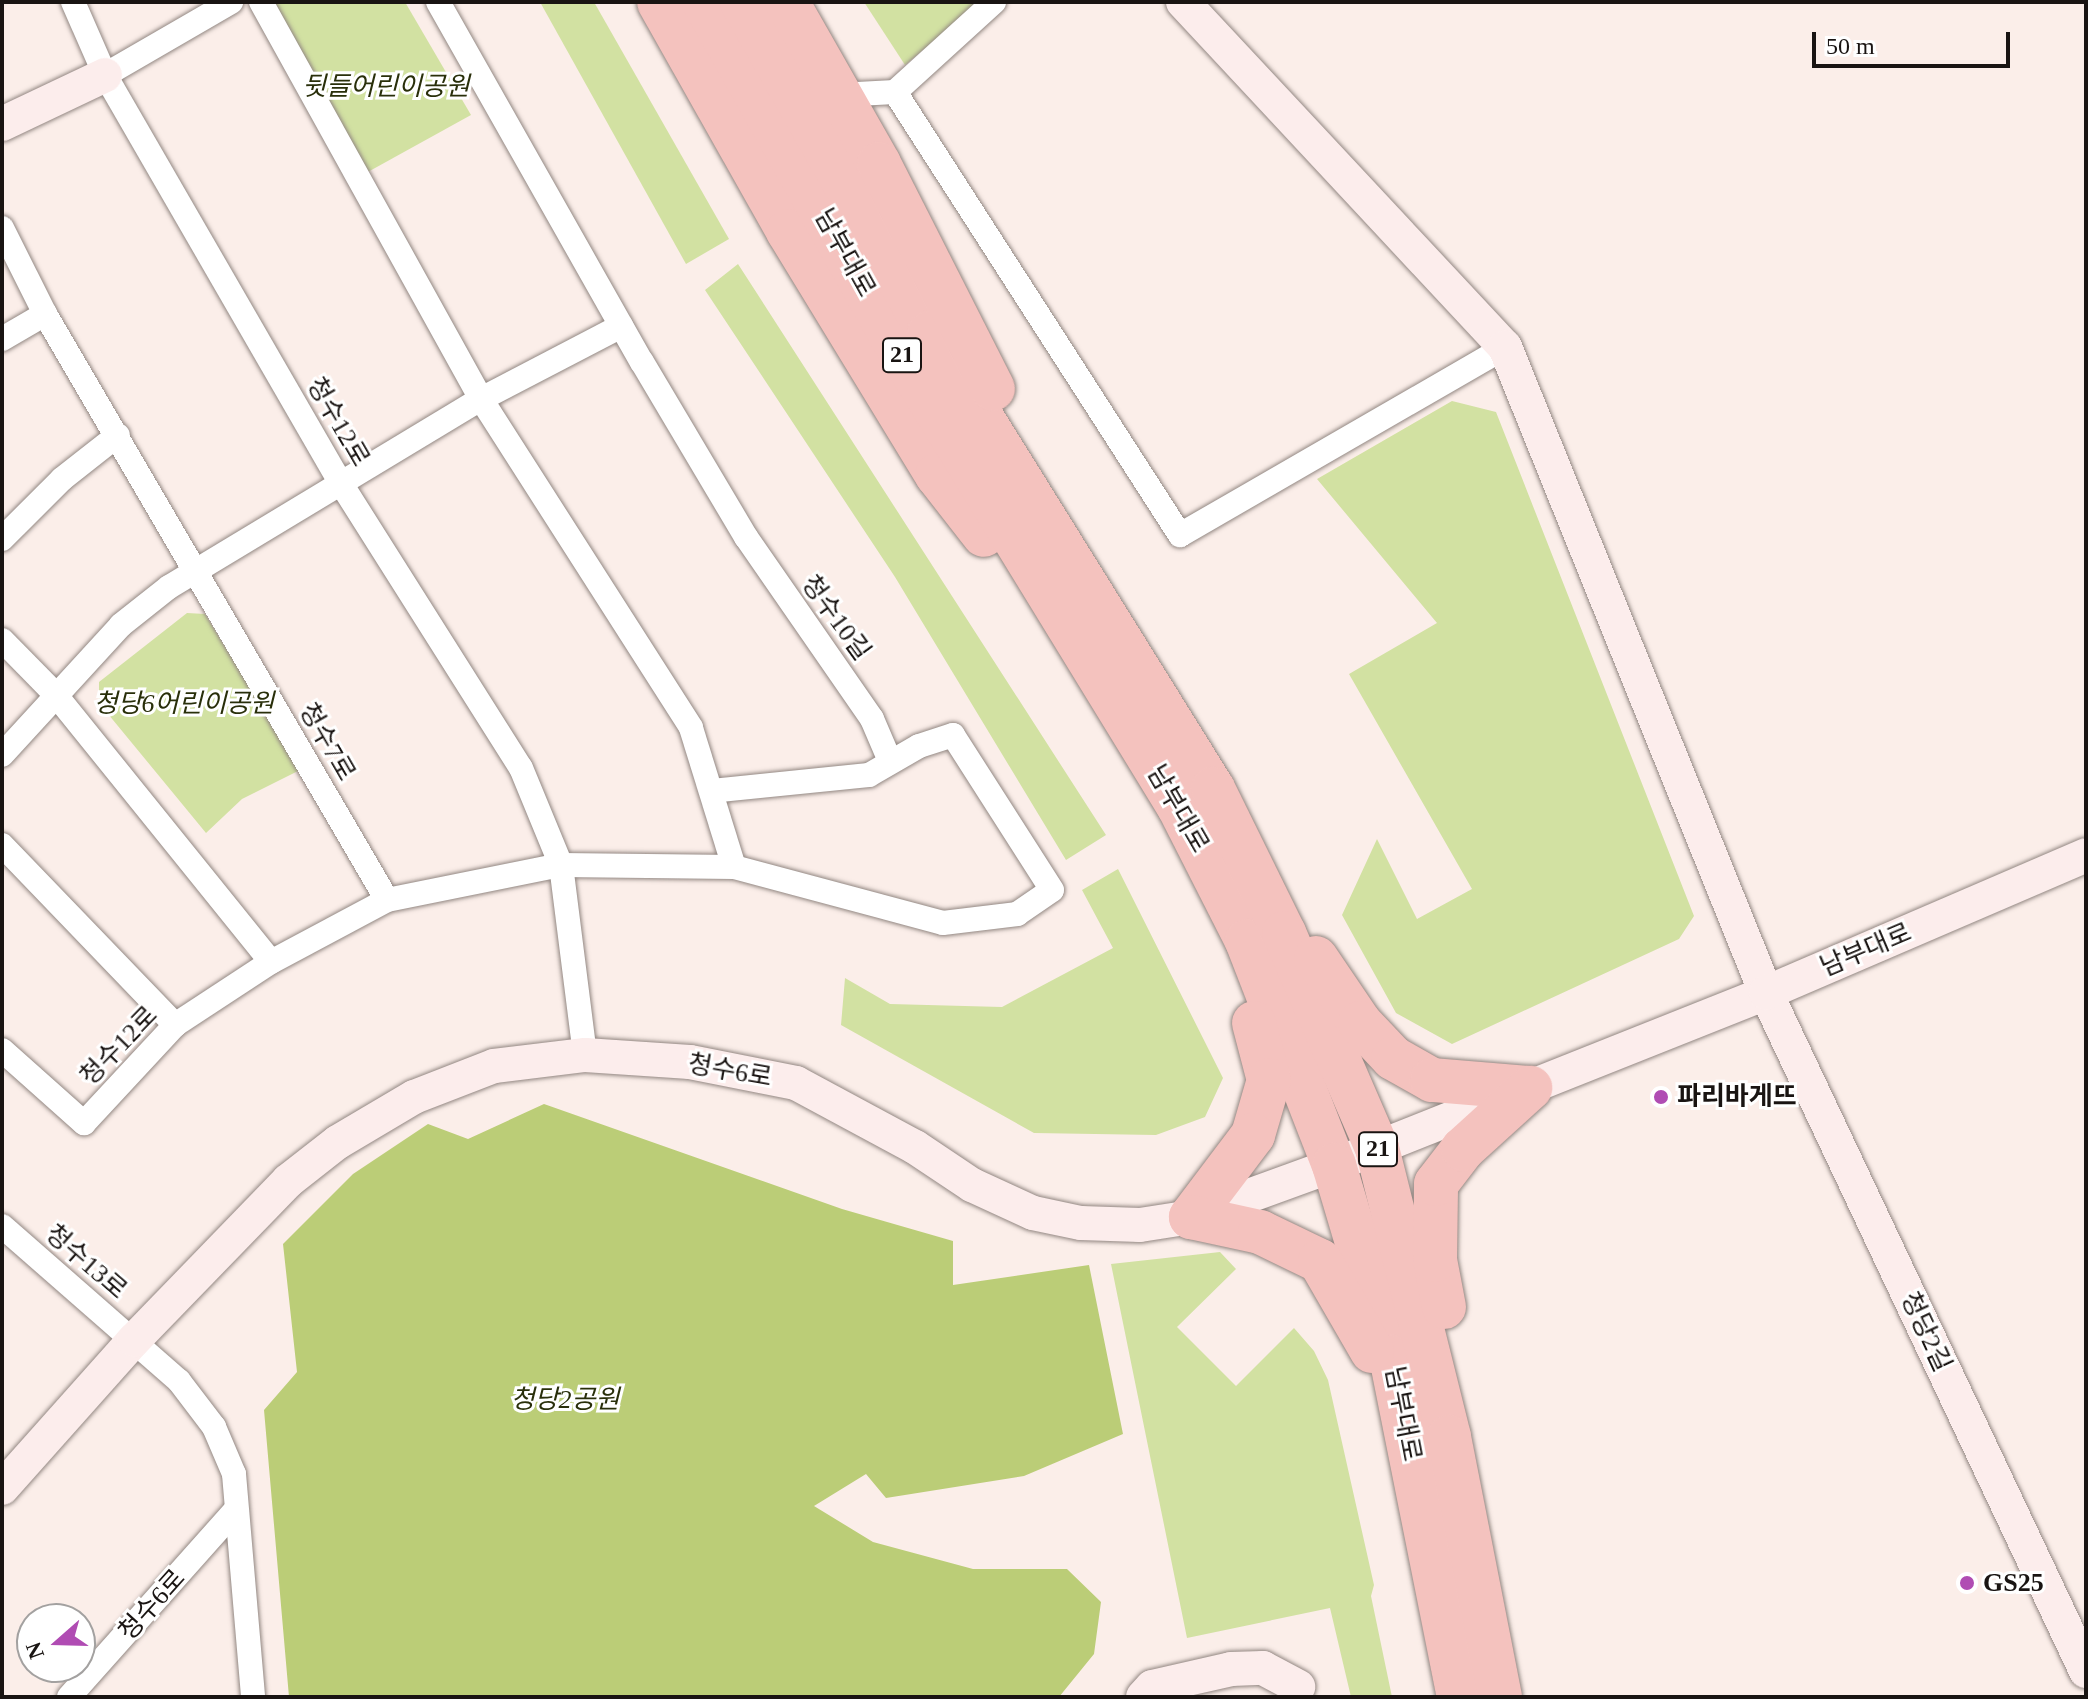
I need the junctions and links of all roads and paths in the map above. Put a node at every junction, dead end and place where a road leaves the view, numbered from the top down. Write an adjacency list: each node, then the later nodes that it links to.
1 (73, 2): 11 (street, 청수12로)
2 (231, 2): 11 (street)
3 (261, 2): 20 (street)
4 (438, 2): 17 (street, 청수10길)
5 (659, 2): 28 (highway)
6 (704, 2): 28 (highway, 남부대로 / 21)
7 (742, 2): 26 (highway, 남부대로 / 21)
8 (787, 2): 13 (highway)
9 (994, 2): 12 (street)
10 (1183, 2): 19 (street)
11 (105, 75): 14 (street); 22 (street, 청수12로)
12 (895, 92): 13 (street); 19 (street)
13 (838, 95): 26 (highway)
14 (2, 124)
15 (2, 228): 16 (street, 청수7로)
16 (45, 314): 18 (street); 21 (street, 청수7로)
17 (621, 326): 20 (street); 30 (street, 청수10길)
18 (2, 339)
19 (1505, 347): 39 (street, 청당2길)
20 (481, 399): 22 (street); 31 (street)
21 (118, 435): 23 (street); 24 (street, 청수7로)
22 (340, 482): 24 (street); 34 (street, 청수12로)
23 (2, 539)
24 (194, 571): 27 (street); 37 (street, 청수7로)
25 (2, 640): 27 (street)
26 (1125, 647): 36 (highway, 남부대로 / 21)
27 (55, 694): 29 (street); 38 (street)
28 (1113, 700): 36 (highway, 남부대로 / 21)
29 (2, 755)
30 (890, 761): 31 (street); 35 (street)
31 (712, 791): 35 (street)
32 (2, 845): 40 (street)
33 (2086, 855): 39 (street, 남부대로)
34 (561, 865): 35 (street); 37 (street, 청수12로); 42 (street, 청수12로)
35 (734, 867)
36 (1231, 867): 43 (highway); 44 (highway, 남부대로 / 21); 45 (highway, 남부대로 / 21); 46 (highway)
37 (387, 900): 38 (street, 청수12로)
38 (271, 962): 40 (street, 청수12로)
39 (1766, 993): 43 (street, 남부대로); 53 (street, 청당2길)
40 (175, 1025): 41 (street, 청수12로)
41 (2, 1050)
42 (585, 1055): 46 (street, 청수6로); 48 (street, 청수6로)
43 (1530, 1088): 44 (street, 남부대로); 49 (highway)
44 (1377, 1148): 45 (street, 청수6로); 49 (highway, 남부대로 / 21)
45 (1334, 1165): 46 (street, 청수6로); 50 (highway, 남부대로 / 21)
46 (1191, 1217): 50 (highway)
47 (2, 1226): 48 (street, 청수13로)
48 (134, 1340): 51 (street, 청수6로); 52 (street)
49 (1449, 1437): 59 (highway, 남부대로 / 21)
50 (1412, 1460): 58 (highway, 남부대로 / 21)
51 (2, 1488)
52 (234, 1512): 55 (street, 청수6로); 56 (street)
53 (2086, 1671)
54 (1299, 1692): 57 (street)
55 (69, 1697)
56 (253, 1697)
57 (1143, 1697)
58 (1459, 1697)
59 (1500, 1697)

